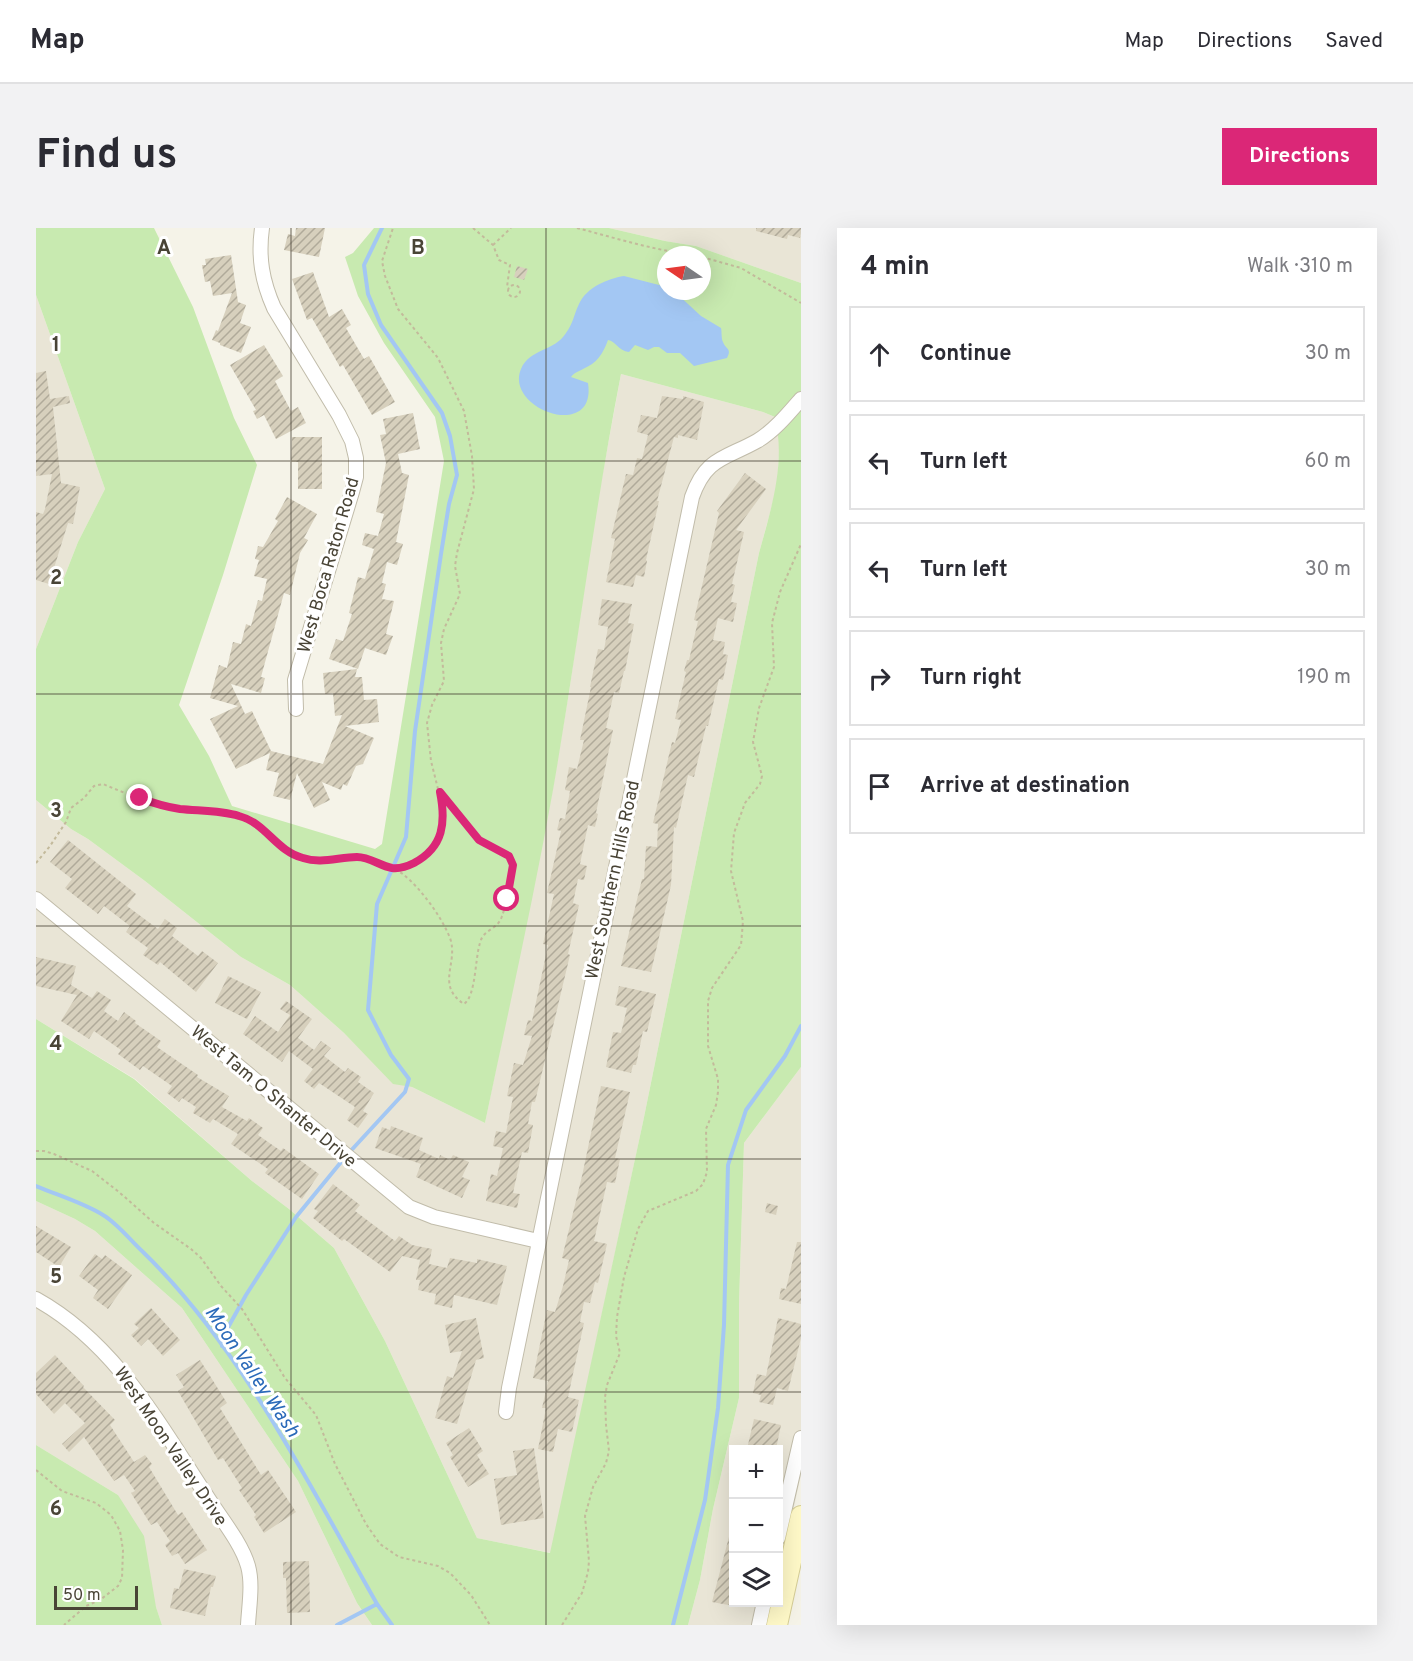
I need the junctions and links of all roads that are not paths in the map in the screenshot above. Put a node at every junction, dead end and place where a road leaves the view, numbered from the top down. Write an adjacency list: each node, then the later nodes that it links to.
1 (262, 228): 3 (street, West Boca Raton Road)
2 (801, 399): 5 (street, West Southern Hills Road)
3 (296, 709)
4 (36, 899): 5 (street, West Tam O Shanter Drive)
5 (538, 1241): 7 (street, West Southern Hills Road)
6 (36, 1299): 12 (street, West Moon Valley Drive)
7 (506, 1412)
8 (801, 1438): 9 (street)
9 (783, 1516)
10 (801, 1516): 14 (main road)
11 (763, 1607): 13 (street)
12 (248, 1625)
13 (759, 1625)
14 (777, 1625)

